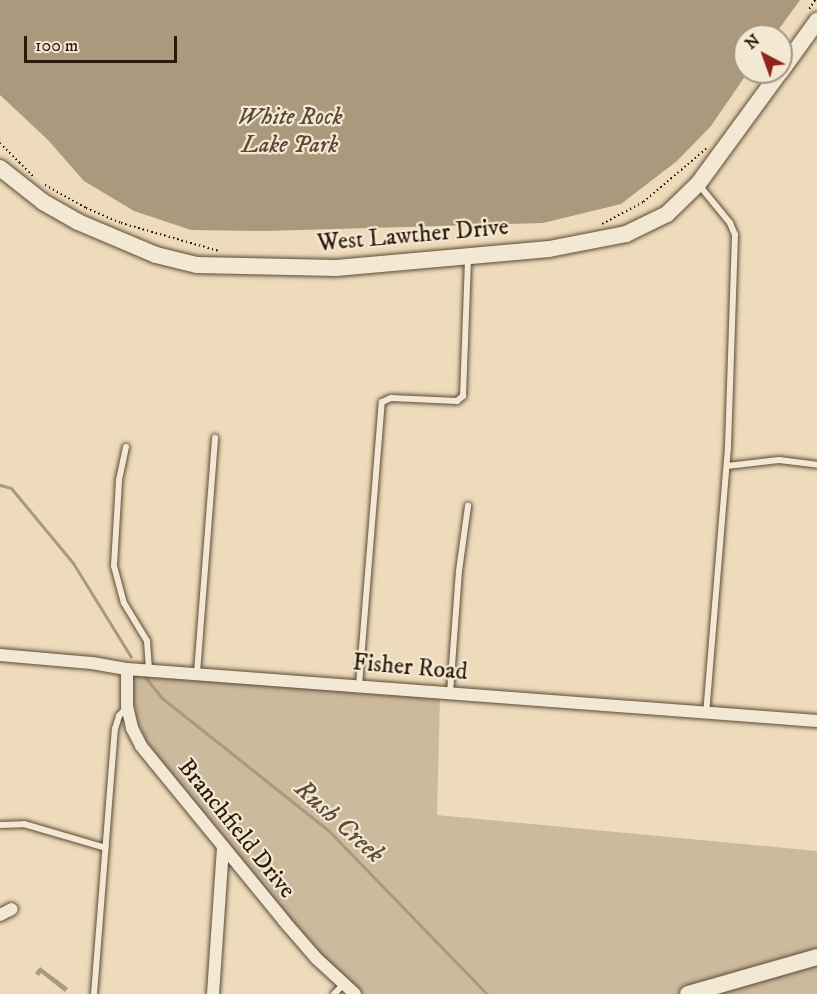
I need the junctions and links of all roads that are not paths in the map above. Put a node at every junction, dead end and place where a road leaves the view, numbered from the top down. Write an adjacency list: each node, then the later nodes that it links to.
1 (817, 21): 2 (street, West Lawther Drive)
2 (793, 54)
3 (771, 84): 5 (street, West Lawther Drive)
4 (0, 168): 6 (street, West Lawther Drive)
5 (698, 184): 6 (street, West Lawther Drive); 9 (lane)
6 (468, 256): 16 (lane)
7 (215, 438): 15 (lane)
8 (126, 447): 14 (lane)
9 (727, 465): 10 (lane); 19 (lane)
10 (817, 465)
11 (468, 506): 17 (lane)
12 (0, 655): 13 (street, Fisher Road)
13 (127, 669): 14 (street, Fisher Road); 18 (street, Branchfield Drive)
14 (149, 670): 15 (street, Fisher Road)
15 (197, 673): 16 (street, Fisher Road)
16 (359, 685): 17 (street, Fisher Road)
17 (450, 693): 19 (street, Fisher Road)
18 (127, 706): 22 (lane); 23 (street, Branchfield Drive)
19 (706, 712): 20 (street, Fisher Road)
20 (817, 721)
21 (0, 825): 22 (lane)
22 (106, 848): 28 (lane)
23 (223, 848): 27 (street, Branchfield Drive); 29 (street)
24 (12, 909): 25 (street)
25 (0, 915)
26 (817, 957): 32 (street)
27 (344, 984): 30 (lane); 31 (street, Branchfield Drive)
28 (94, 994)
29 (213, 994)
30 (334, 994)
31 (355, 994)
32 (688, 994)

